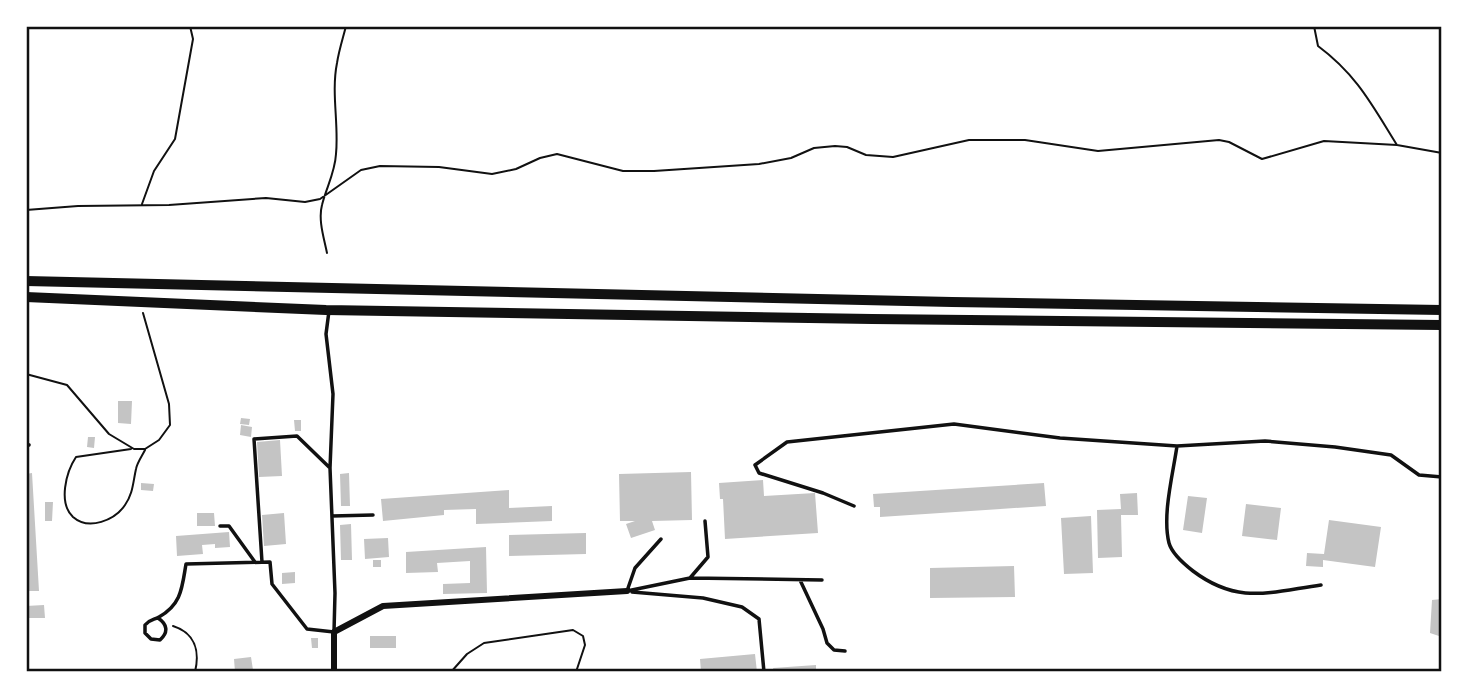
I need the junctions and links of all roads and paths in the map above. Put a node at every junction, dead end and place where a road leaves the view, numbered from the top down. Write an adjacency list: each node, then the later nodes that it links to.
1 (190, 26): 7 (path)
2 (346, 26): 6 (path)
3 (1314, 26): 4 (path)
4 (1397, 145): 5 (path); 6 (path)
5 (1442, 153)
6 (326, 195): 7 (path); 9 (path)
7 (142, 206): 8 (path)
8 (26, 210)
9 (327, 253)
10 (26, 281): 14 (highway)
11 (26, 297): 12 (highway)
12 (140, 302): 13 (highway); 19 (path)
13 (329, 310): 15 (highway); 20 (lane)
14 (1442, 310)
15 (1442, 325)
16 (26, 374): 18 (path)
17 (1177, 446): 21 (lane); 22 (lane); 33 (lane)
18 (134, 449): 19 (path); 19 (path)
19 (145, 449)
20 (330, 468): 24 (lane); 29 (lane)
21 (1442, 477)
22 (854, 506)
23 (373, 515): 24 (lane)
24 (332, 516): 37 (lane)
25 (705, 521): 30 (lane)
26 (220, 526): 28 (lane)
27 (661, 540): 34 (lane)
28 (255, 562): 29 (lane); 35 (lane)
29 (262, 562): 37 (lane)
30 (690, 578): 31 (lane); 34 (lane)
31 (800, 580): 32 (lane); 38 (lane)
32 (822, 580)
33 (1321, 584)
34 (627, 592): 37 (street); 43 (lane)
35 (158, 618): 36 (lane); 36 (lane)
36 (167, 628): 39 (path)
37 (334, 632): 40 (street)
38 (845, 652)
39 (195, 672)
40 (334, 672)
41 (451, 672): 42 (path)
42 (576, 672)
43 (764, 672)

